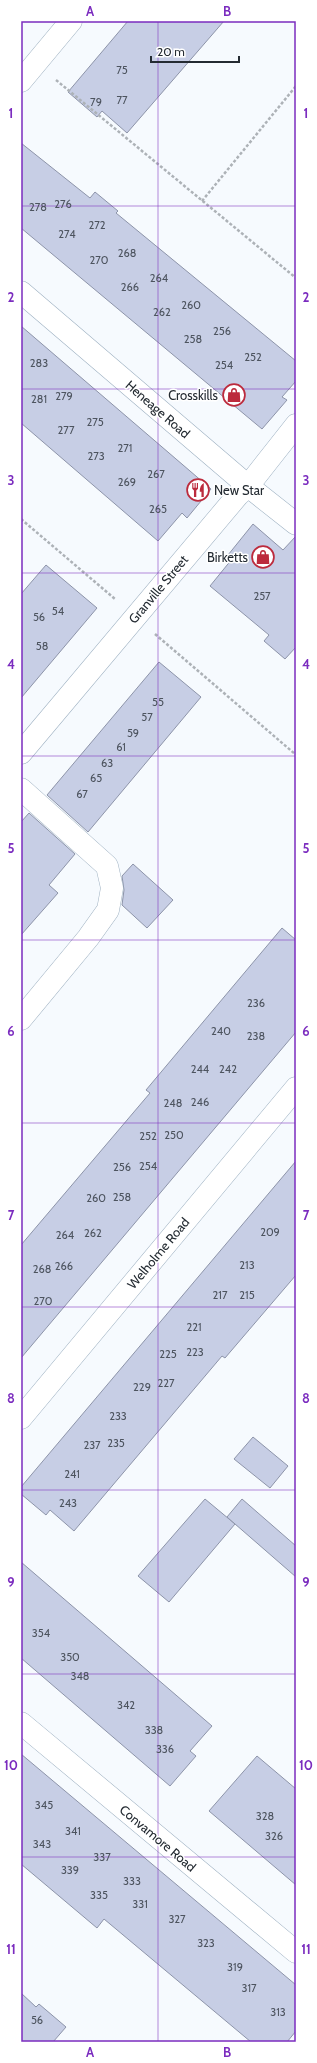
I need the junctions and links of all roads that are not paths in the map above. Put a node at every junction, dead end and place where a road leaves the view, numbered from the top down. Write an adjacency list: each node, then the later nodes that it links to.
1 (71, 21): 2 (street)
2 (21, 80)
3 (21, 292): 5 (street, Heneage Road)
4 (296, 425): 5 (street, Granville Street)
5 (248, 486): 6 (street, Heneage Road); 7 (street, Granville Street)
6 (296, 524)
7 (21, 753)
8 (21, 789): 9 (street)
9 (21, 1019)
10 (296, 1088): 11 (street, Welholme Road)
11 (21, 1418)
12 (21, 1723): 13 (street, Convamore Road)
13 (296, 1952)

